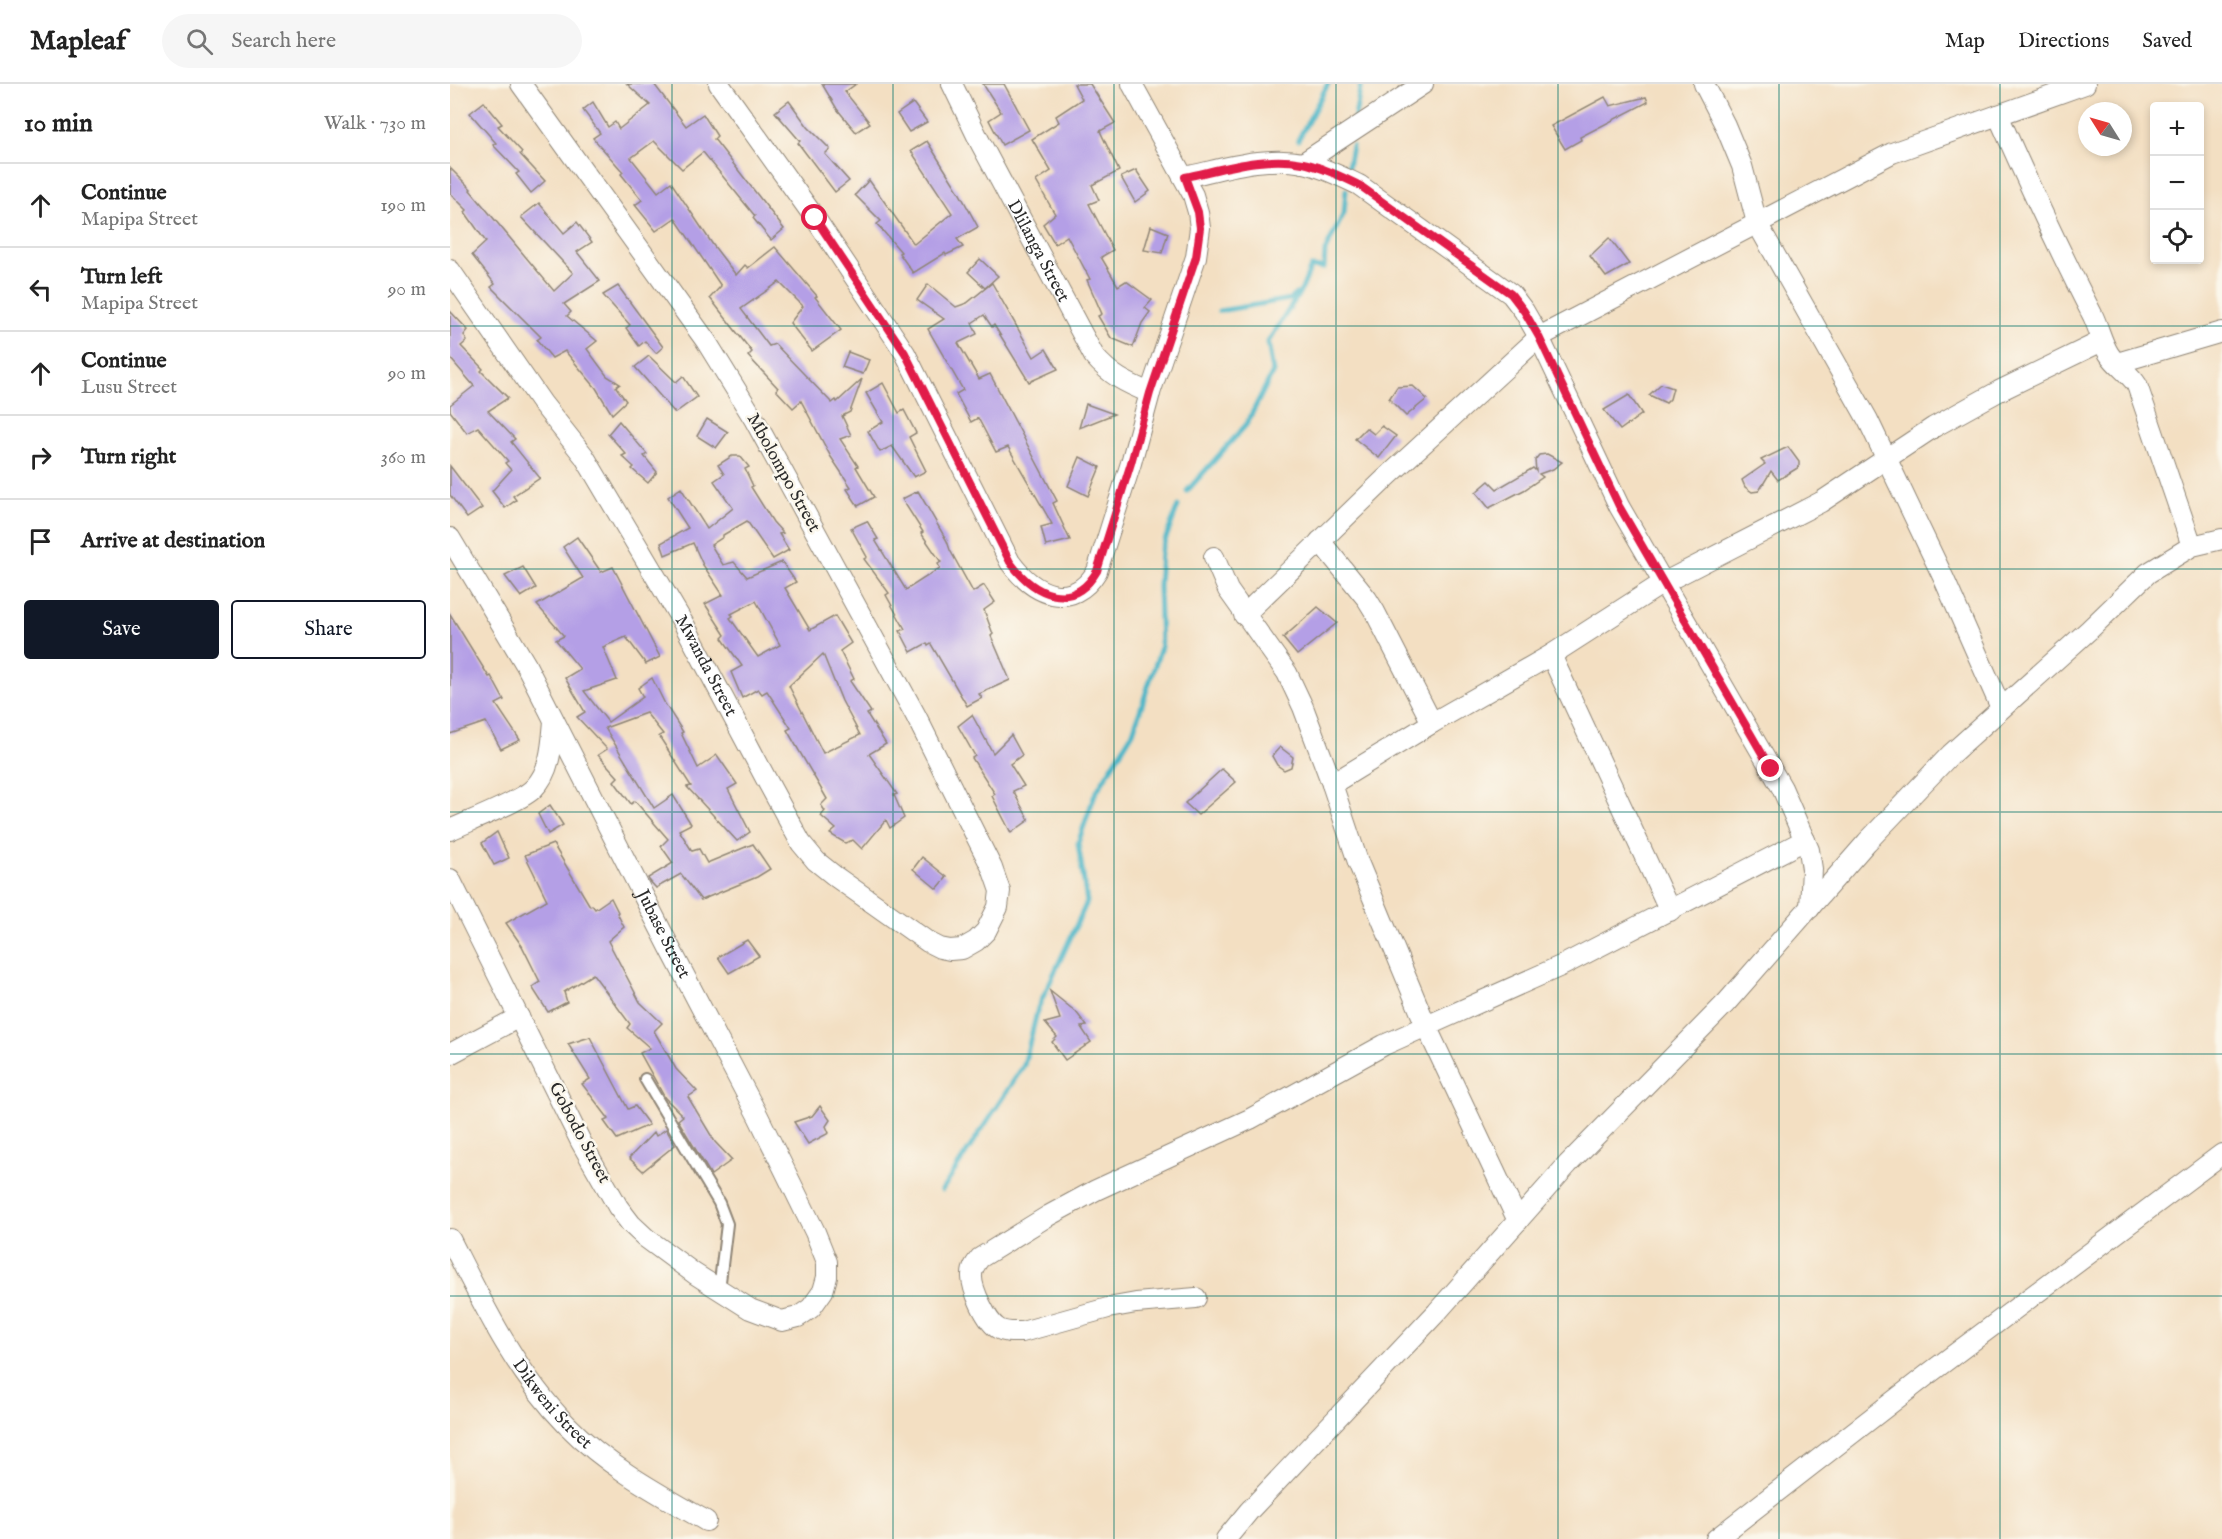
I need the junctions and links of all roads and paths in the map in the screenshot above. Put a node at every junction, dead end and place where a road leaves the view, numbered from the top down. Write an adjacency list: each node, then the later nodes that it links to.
1 (521, 84): 34 (street, Mbolompo Street)
2 (719, 84): 17 (street)
3 (952, 84): 17 (street, Dlilanga Street)
4 (1132, 84): 10 (street)
5 (1423, 84): 9 (street)
6 (1704, 84): 11 (street)
7 (2085, 84): 8 (street)
8 (1998, 115): 11 (street); 15 (street)
9 (1303, 163): 10 (street); 14 (street)
10 (1185, 177): 17 (street)
11 (1757, 222): 14 (street); 18 (street)
12 (450, 270): 34 (street, Mwanda Street)
13 (2222, 332): 16 (street)
14 (1539, 337): 21 (street); 24 (street)
15 (2102, 341): 16 (street); 18 (street)
16 (2116, 363): 22 (street)
17 (1150, 393)
18 (1887, 459): 24 (street); 27 (street)
19 (450, 538): 28 (street, Jubase Street)
20 (2222, 539): 22 (street)
21 (1320, 541): 25 (street); 29 (street)
22 (2192, 546): 27 (street)
23 (1214, 557): 25 (street)
24 (1663, 583): 26 (street); 32 (street)
25 (1244, 615): 30 (street)
26 (1551, 655): 29 (street); 36 (street)
27 (2001, 708): 35 (street)
28 (554, 721): 31 (street); 46 (street, Jubase Street)
29 (1432, 723): 30 (street)
30 (1332, 784): 38 (street)
31 (450, 830)
32 (1805, 840): 35 (street); 36 (street)
33 (450, 879): 37 (street, Gobodo Street)
34 (1000, 891)
35 (1810, 908): 42 (street)
36 (1670, 911): 38 (street)
37 (519, 1017): 39 (street); 44 (street, Gobodo Street)
38 (1427, 1028): 42 (street); 45 (street)
39 (450, 1054)
40 (645, 1079): 44 (lane)
41 (2222, 1154): 49 (street)
42 (1518, 1221): 48 (street)
43 (450, 1239): 47 (street, Dikweni Street)
44 (719, 1291): 46 (street, Gobodo Street)
45 (1196, 1298)
46 (782, 1321)
47 (706, 1521)
48 (1226, 1539)
49 (1716, 1539)

